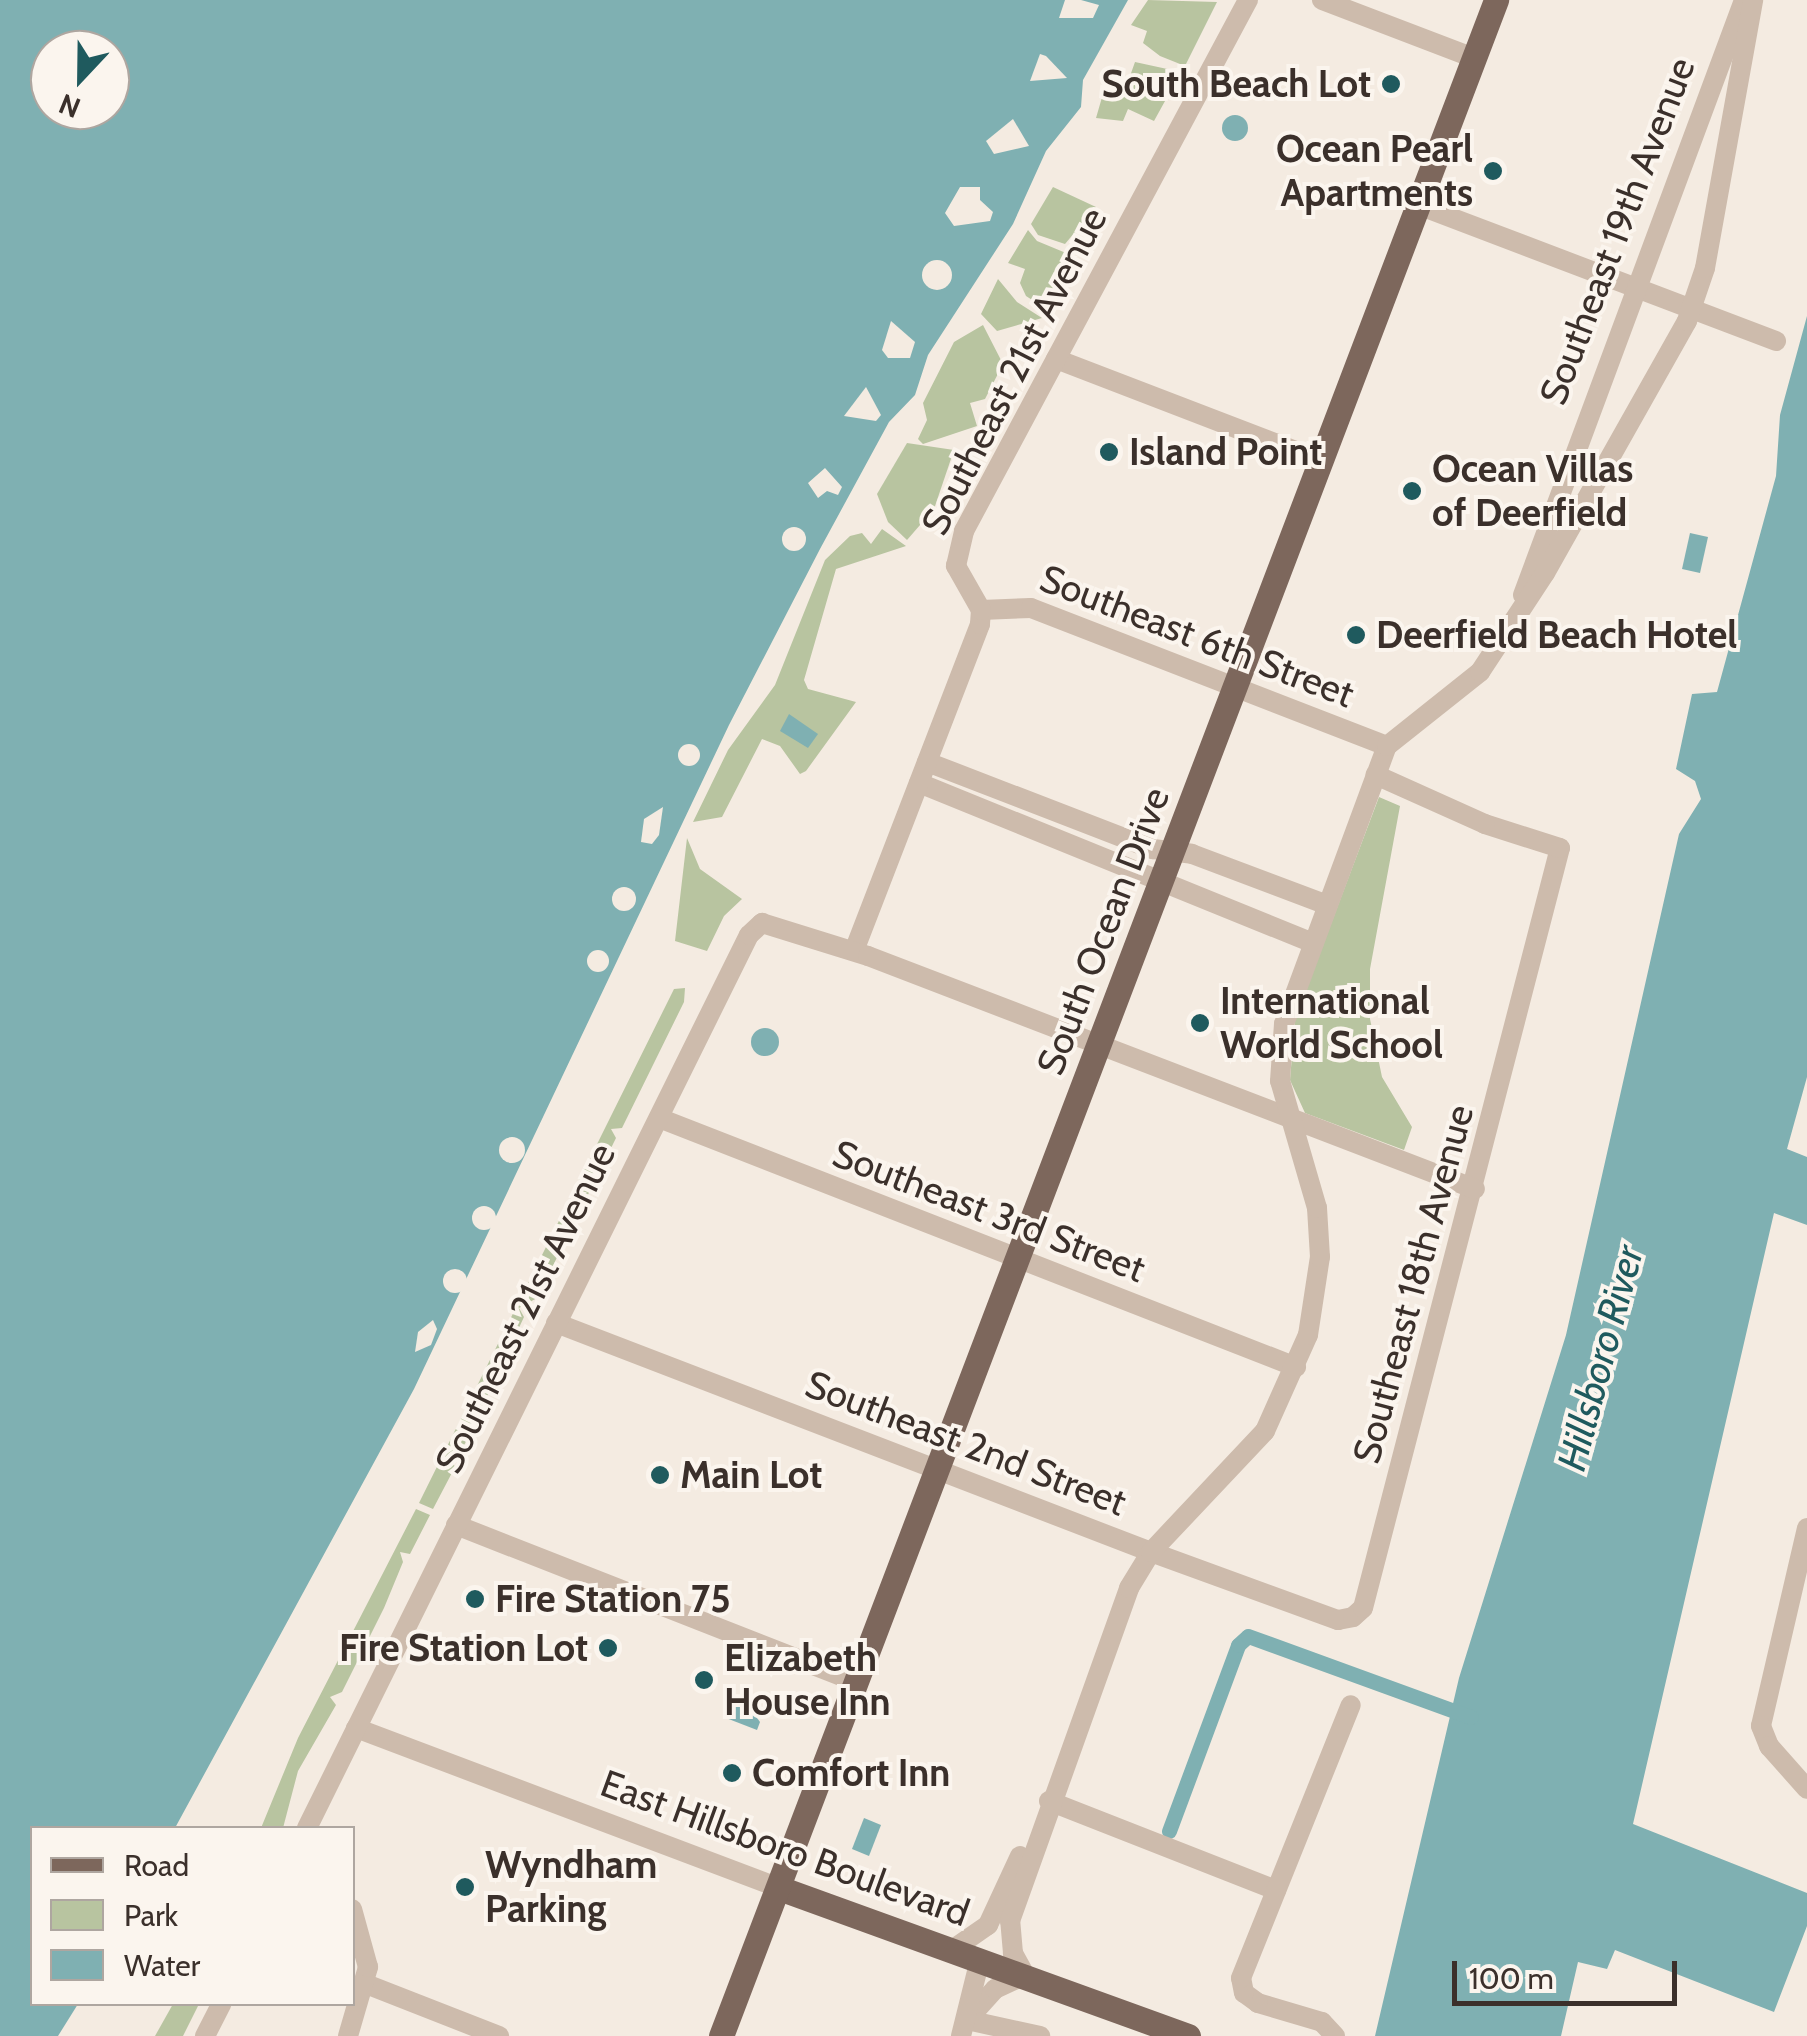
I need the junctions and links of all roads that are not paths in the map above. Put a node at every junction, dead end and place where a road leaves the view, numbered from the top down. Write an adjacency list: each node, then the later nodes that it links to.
1 (1248, 0): 11 (street, Southeast 21st Avenue)
2 (1322, 0): 6 (street)
3 (1496, 0): 6 (main road, South Ocean Drive)
4 (1744, 0): 8 (street, Southeast 19th Avenue)
5 (1753, 0): 9 (street, Southeast 19th Avenue)
6 (1474, 58): 7 (main road, South Ocean Drive)
7 (1418, 205): 8 (street); 12 (main road, South Ocean Drive)
8 (1633, 287): 9 (street); 13 (street, Southeast 19th Avenue)
9 (1692, 308): 10 (street); 13 (street, Southeast 19th Avenue)
10 (1776, 340)
11 (1056, 359): 12 (street); 14 (street, Southeast 21st Avenue)
12 (1322, 461): 15 (main road, South Ocean Drive)
13 (1522, 602): 16 (street, Southeast 19th Avenue)
14 (981, 610): 15 (street, Southeast 6th Street); 17 (street)
15 (1237, 686): 16 (street, Southeast 6th Street); 20 (main road, South Ocean Drive)
16 (1387, 746): 18 (street)
17 (927, 762): 19 (street); 20 (street)
18 (1376, 775): 22 (street); 28 (street, Southeast 18th Avenue)
19 (919, 783): 21 (street); 24 (street)
20 (1174, 852): 21 (main road, South Ocean Drive); 22 (street)
21 (1162, 881): 23 (street); 25 (main road, South Ocean Drive)
22 (1328, 905): 23 (street)
23 (1314, 943): 26 (street)
24 (854, 951): 25 (street); 27 (street, Southeast 21st Avenue)
25 (1098, 1044): 26 (street); 29 (main road, South Ocean Drive)
26 (1289, 1117): 28 (street); 31 (street)
27 (658, 1118): 29 (street, Southeast 3rd Street); 30 (street, Southeast 21st Avenue)
28 (1475, 1189): 36 (street, Southeast 18th Avenue)
29 (1017, 1260): 31 (street, Southeast 3rd Street); 32 (main road, South Ocean Drive)
30 (556, 1324): 32 (street, Southeast 2nd Street); 33 (street, Southeast 21st Avenue)
31 (1296, 1367): 35 (street)
32 (938, 1471): 35 (street, Southeast 2nd Street); 37 (main road, South Ocean Drive)
33 (456, 1525): 37 (street); 39 (street, Southeast 21st Avenue)
34 (1807, 1528): 40 (street)
35 (1152, 1552): 36 (street, Southeast 2nd Street); 41 (street)
36 (1353, 1617)
37 (855, 1682): 43 (main road, South Ocean Drive)
38 (1351, 1705): 44 (street)
39 (356, 1728): 42 (street, Southeast 21st Avenue); 43 (street, East Hillsboro Boulevard)
40 (1807, 1789)
41 (1049, 1801): 44 (street); 46 (street); 48 (street)
42 (308, 1826)
43 (779, 1888): 46 (main road, East Hillsboro Boulevard); 56 (main road, South Ocean Drive)
44 (1276, 1890): 59 (street)
45 (355, 1917): 49 (street)
46 (952, 1950): 47 (main road, East Hillsboro Boulevard)
47 (980, 1959): 48 (main road, East Hillsboro Boulevard); 51 (street)
48 (1025, 1975): 51 (street); 58 (main road, East Hillsboro Boulevard)
49 (366, 1984): 54 (street); 55 (street)
50 (220, 2006): 53 (street)
51 (964, 2028): 52 (street)
52 (1009, 2032): 57 (street)
53 (206, 2036)
54 (348, 2036)
55 (499, 2036)
56 (721, 2036)
57 (1040, 2036)
58 (1188, 2036)
59 (1336, 2036)

